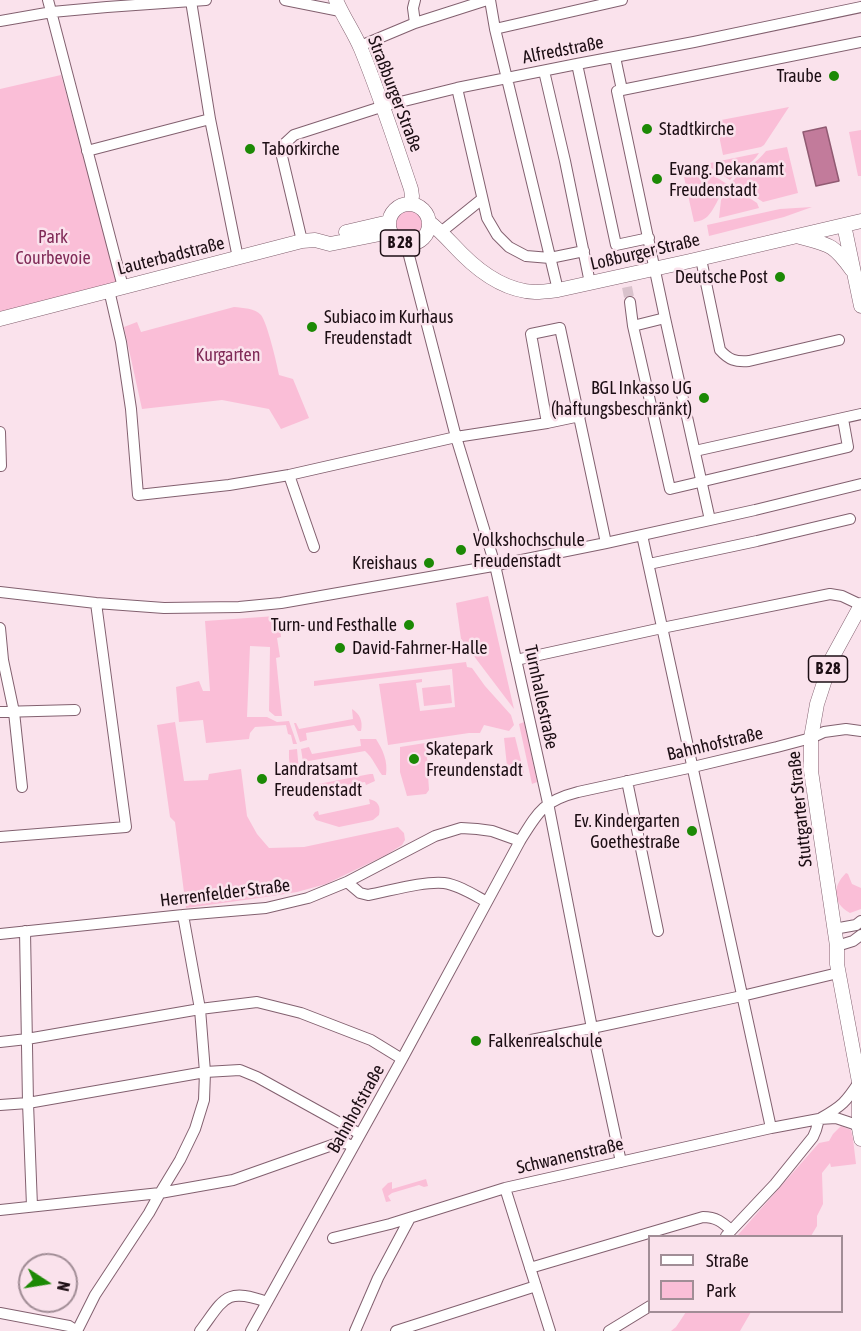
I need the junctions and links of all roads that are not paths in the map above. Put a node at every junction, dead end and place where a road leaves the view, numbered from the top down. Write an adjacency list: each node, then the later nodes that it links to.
1 (48, 0): 10 (street)
2 (206, 0): 7 (street)
3 (285, 0): 8 (street)
4 (415, 0): 12 (street)
5 (489, 0): 12 (street); 13 (street)
6 (622, 0): 13 (street)
7 (191, 1): 10 (street); 23 (street)
8 (338, 6): 15 (main road, Straßburger Straße / B 28)
9 (861, 7): 16 (street, Alfredstraße)
10 (52, 12): 11 (street); 24 (street)
11 (0, 21)
12 (415, 23): 15 (street)
13 (495, 29): 19 (street)
14 (861, 42): 21 (street)
15 (360, 46): 22 (main road, Straßburger Straße / B 28)
16 (615, 57): 17 (street, Alfredstraße); 21 (street)
17 (577, 64): 18 (street, Alfredstraße); 33 (street)
18 (544, 70): 19 (street, Alfredstraße); 38 (street)
19 (507, 78): 20 (street, Alfredstraße); 41 (street)
20 (457, 88): 22 (street, Alfredstraße); 25 (street)
21 (620, 91): 33 (street)
22 (384, 106): 26 (main road, Straßburger Straße / B 28); 35 (street, Alfredstraße)
23 (210, 119): 24 (street); 40 (street)
24 (87, 151): 46 (street)
25 (482, 200): 31 (street); 41 (street)
26 (411, 204): 28 (main road, B 28); 30 (main road, B 28)
27 (861, 220): 29 (main road, Loßburger Straße)
28 (429, 222): 31 (main road, Loßburger Straße / B 28); 34 (main road, B 28)
29 (844, 225): 32 (main road, Loßburger Straße / B 28); 44 (main road, B 28)
30 (389, 227): 35 (main road, Lauterbadstraße); 36 (main road, B 28)
31 (441, 232): 39 (main road, Loßburger Straße / B 28)
32 (796, 236): 42 (main road, Loßburger Straße / B 28); 44 (main road, B 28)
33 (649, 238): 43 (street)
34 (422, 240): 36 (main road, B 28); 39 (main road, Loßburger Straße / B 28)
35 (309, 241): 40 (main road, Lauterbadstraße)
36 (406, 244): 60 (street, Turnhallestraße)
37 (861, 250): 44 (main road, B 28)
38 (584, 251): 41 (street); 45 (street)
39 (463, 254): 48 (main road, Loßburger Straße / B 28)
40 (238, 258): 46 (main road, Lauterbadstraße)
41 (550, 258): 48 (street)
42 (701, 259): 43 (main road, Loßburger Straße / B 28); 54 (street)
43 (656, 268): 45 (main road, Loßburger Straße / B 28); 51 (street)
44 (855, 274): 50 (main road, B 28)
45 (590, 283): 48 (main road, Loßburger Straße / B 28)
46 (123, 287): 47 (main road, Lauterbadstraße)
47 (109, 290): 52 (main road, Lauterbadstraße); 63 (street)
48 (558, 290)
49 (630, 302): 53 (street)
50 (861, 306)
51 (665, 318): 53 (street); 61 (street)
52 (0, 319)
53 (633, 326): 64 (street)
54 (839, 340)
55 (861, 414): 57 (street)
56 (580, 416): 58 (street); 58 (street); 69 (street)
57 (843, 419): 61 (street); 64 (street)
58 (547, 423): 60 (street)
59 (0, 432): 62 (street)
60 (456, 437): 63 (street); 72 (street, Turnhallestraße)
61 (695, 451): 64 (street)
62 (0, 466)
63 (289, 475): 70 (street)
64 (702, 483): 67 (street)
65 (861, 484): 67 (street)
66 (850, 519): 71 (street)
67 (710, 520): 68 (street)
68 (642, 535): 69 (street); 71 (street)
69 (606, 543): 72 (street)
70 (314, 547)
71 (649, 564): 77 (street)
72 (495, 565): 74 (street); 79 (street, Turnhallestraße)
73 (0, 592): 74 (street)
74 (96, 603): 89 (street)
75 (861, 605): 77 (street); 84 (main road, Stuttgarter Straße / B 28)
76 (0, 628): 78 (street)
77 (662, 628): 79 (street); 85 (street)
78 (2, 660): 82 (street)
79 (516, 660): 88 (street, Turnhallestraße)
80 (75, 710): 82 (street)
81 (0, 712): 82 (street)
82 (14, 712): 87 (street)
83 (861, 731): 84 (street, Bahnhofstraße)
84 (811, 738): 85 (street, Bahnhofstraße); 95 (main road, Stuttgarter Straße / B 28)
85 (693, 767): 86 (street, Bahnhofstraße); 102 (street)
86 (627, 781): 88 (street, Bahnhofstraße); 97 (street)
87 (22, 788)
88 (548, 803): 90 (street, Bahnhofstraße); 104 (street, Turnhallestraße)
89 (0, 837)
90 (520, 841): 91 (street, Herrenfelder Straße); 92 (street, Bahnhofstraße)
91 (346, 882): 92 (street); 93 (street, Herrenfelder Straße)
92 (487, 902): 109 (street, Bahnhofstraße)
93 (183, 915): 96 (street, Herrenfelder Straße); 103 (street)
94 (861, 921): 95 (street)
95 (834, 929): 100 (main road, Stuttgarter Straße / B 28)
96 (25, 931): 98 (street, Herrenfelder Straße); 105 (street)
97 (658, 931)
98 (0, 934)
99 (861, 935): 100 (street)
100 (837, 946): 101 (main road, Stuttgarter Straße / B 28); 108 (main road, Stuttgarter Straße / B 28)
101 (838, 973): 102 (street); 111 (main road, Stuttgarter Straße / B 28)
102 (742, 996): 104 (street); 115 (street)
103 (200, 1009): 105 (street); 109 (street); 110 (street)
104 (592, 1028): 106 (street); 119 (street, Turnhallestraße)
105 (27, 1039): 107 (street); 112 (street)
106 (531, 1040)
107 (0, 1042)
108 (861, 1042)
109 (402, 1059): 117 (street, Bahnhofstraße)
110 (205, 1072): 112 (street); 117 (street); 121 (street)
111 (860, 1085): 114 (street, Schwanenstraße); 116 (main road, Stuttgarter Straße / B 28)
112 (28, 1103): 113 (street); 122 (street)
113 (0, 1105)
114 (819, 1119): 115 (street, Schwanenstraße); 116 (street, Schwanenstraße / B 28); 125 (street)
115 (771, 1128): 119 (street, Schwanenstraße)
116 (860, 1133)
117 (360, 1134): 118 (street, Bahnhofstraße)
118 (353, 1147): 121 (street); 129 (street, Bahnhofstraße)
119 (621, 1162): 120 (street, Schwanenstraße)
120 (505, 1188): 124 (street, Schwanenstraße); 127 (street)
121 (159, 1192): 122 (street); 133 (street)
122 (32, 1206): 123 (street)
123 (0, 1209)
124 (410, 1218): 126 (street, Schwanenstraße); 132 (street)
125 (728, 1233): 127 (street)
126 (333, 1238)
127 (530, 1268): 128 (street)
128 (536, 1286): 136 (street); 137 (street)
129 (267, 1302): 134 (street); 135 (street, Bahnhofstraße)
130 (648, 1307): 138 (street)
131 (0, 1313): 133 (street)
132 (358, 1330)
133 (77, 1331)
134 (200, 1331)
135 (251, 1331)
136 (396, 1331)
137 (550, 1331)
138 (609, 1331)

